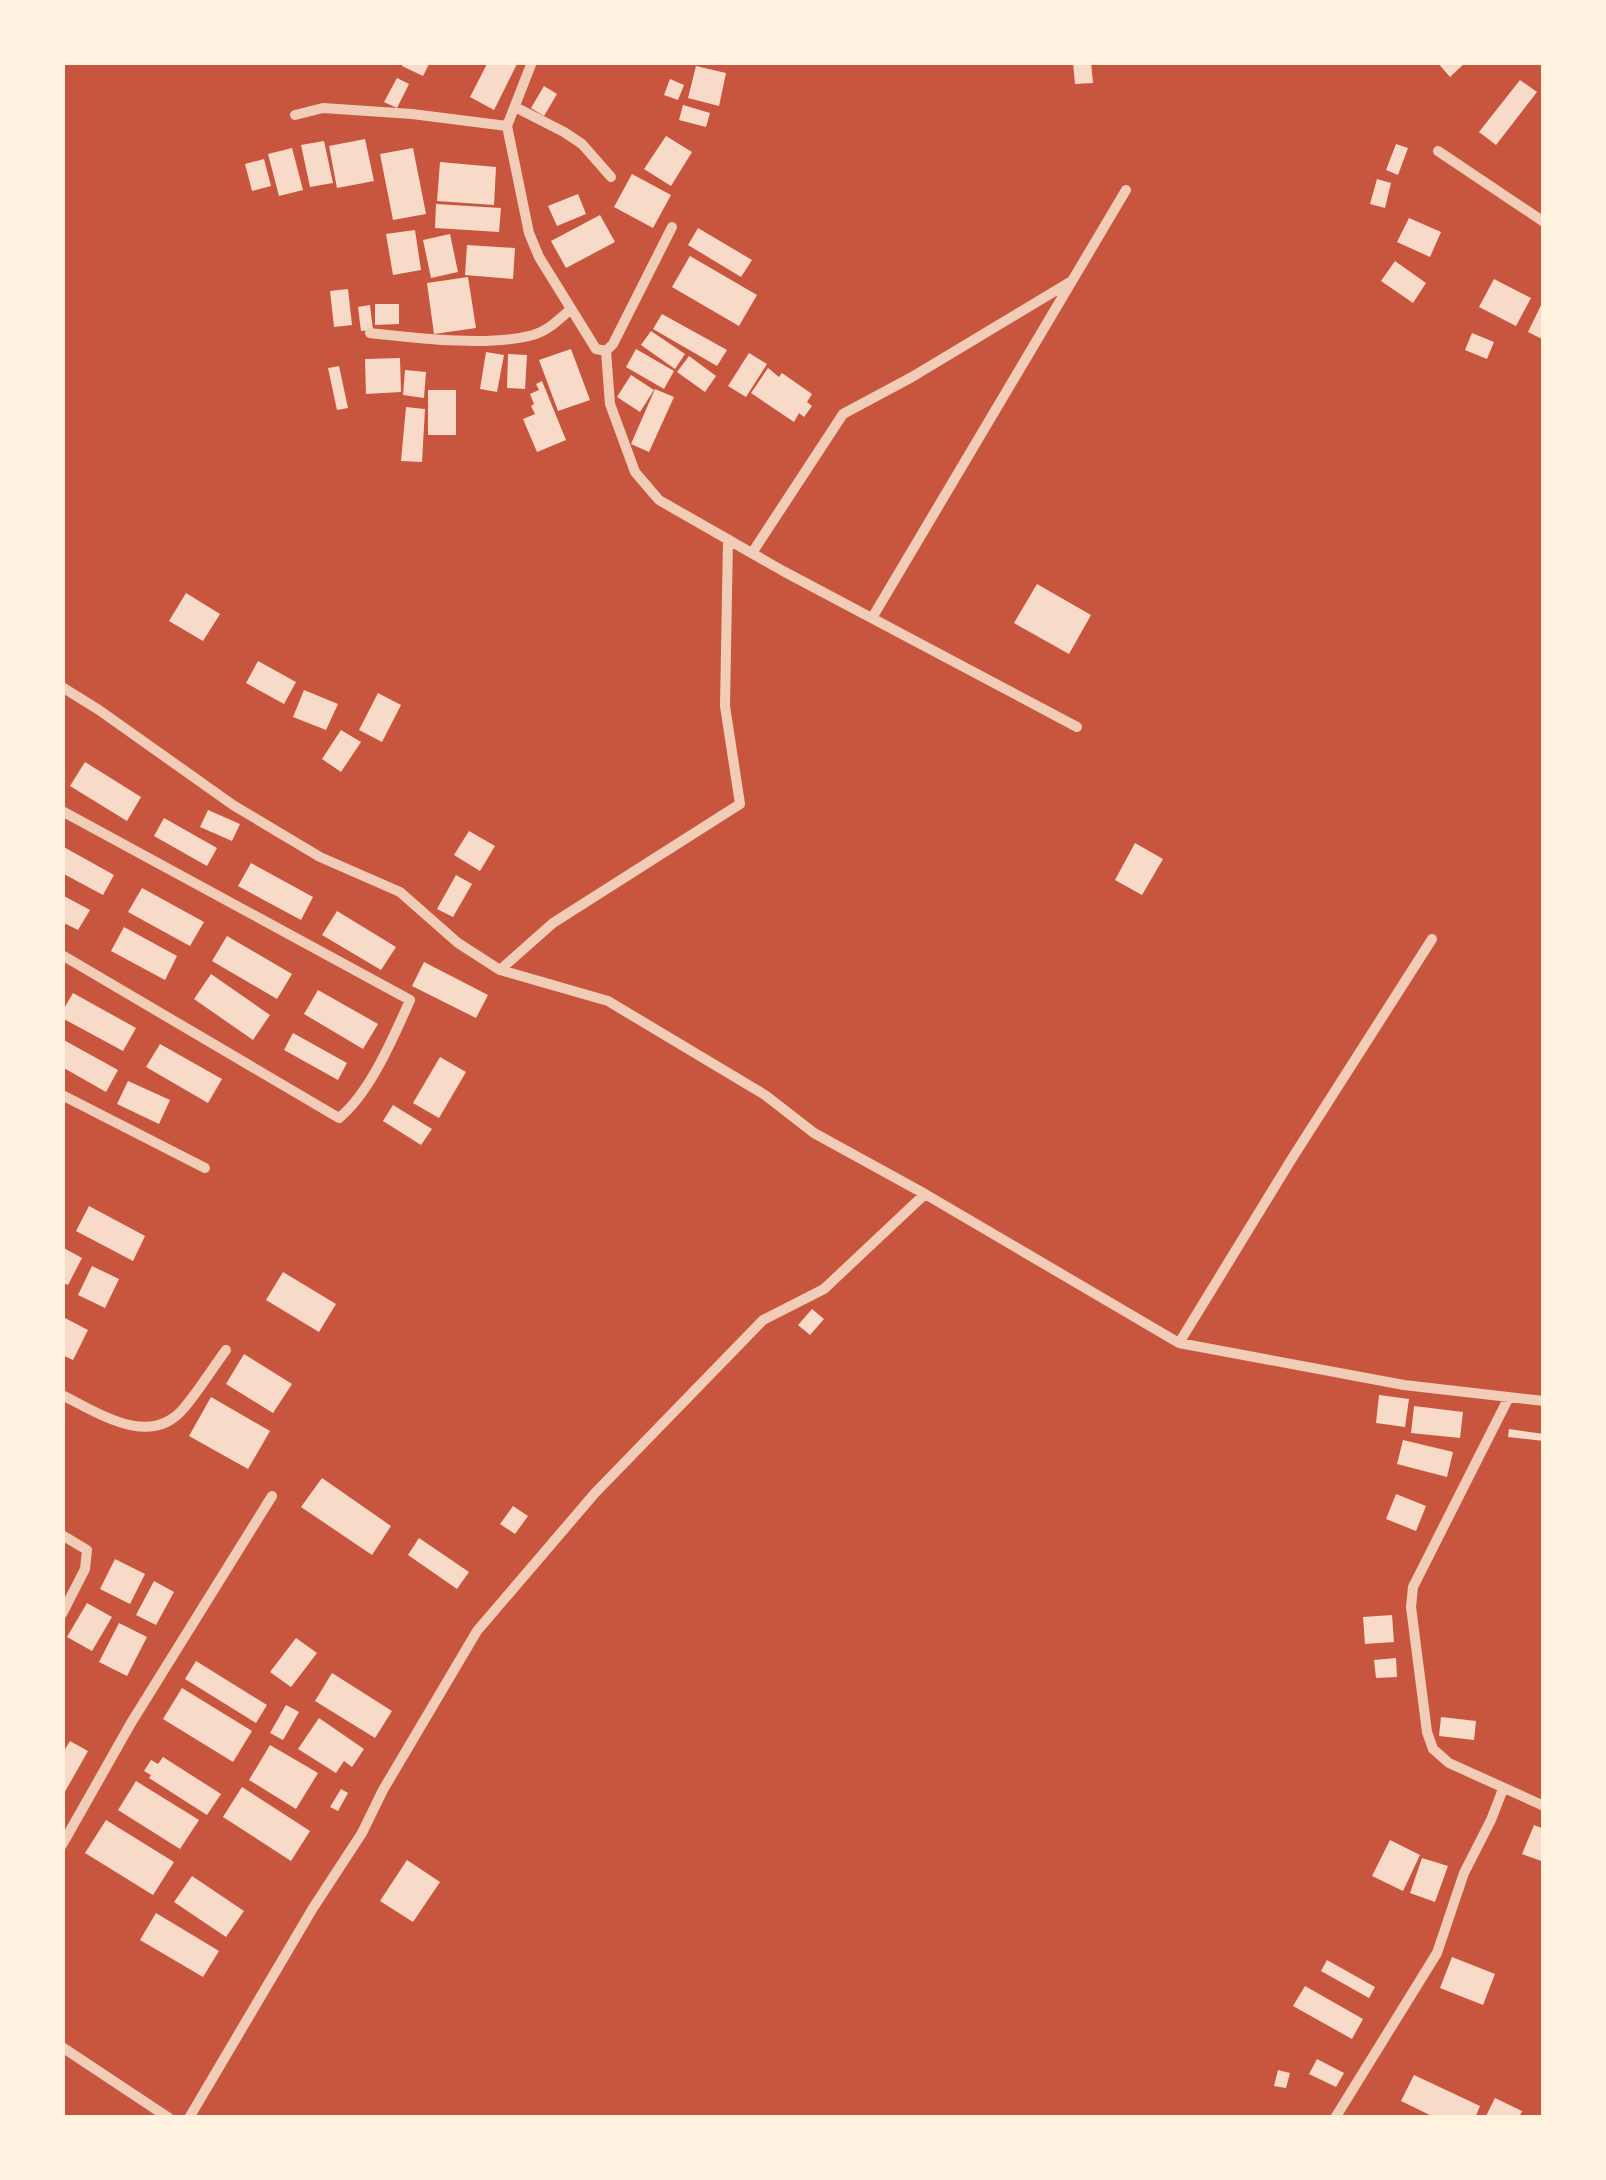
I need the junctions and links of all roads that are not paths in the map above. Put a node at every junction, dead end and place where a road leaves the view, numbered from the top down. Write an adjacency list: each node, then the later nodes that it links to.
1 (532, 62): 2 (street)
2 (515, 107): 4 (street); 6 (street)
3 (295, 115): 4 (street)
4 (508, 126): 11 (street)
5 (1438, 151): 8 (street)
6 (611, 177)
7 (1126, 190): 10 (street)
8 (1544, 222)
9 (672, 227): 13 (street)
10 (1071, 282): 15 (street); 16 (street)
11 (572, 309): 12 (street); 13 (street)
12 (370, 334)
13 (606, 351): 14 (street)
14 (728, 539): 15 (street); 22 (street)
15 (752, 553): 16 (street)
16 (872, 618): 18 (street)
17 (62, 687): 22 (street)
18 (1077, 727)
19 (62, 811): 21 (street)
20 (1432, 939): 26 (street)
21 (62, 955)
22 (500, 970): 25 (street)
23 (62, 1095): 24 (street)
24 (205, 1168)
25 (925, 1194): 26 (street); 39 (street)
26 (1179, 1342): 29 (street)
27 (226, 1350): 28 (street)
28 (62, 1395)
29 (1509, 1398): 30 (street); 34 (street)
30 (1544, 1401)
31 (272, 1496): 36 (street)
32 (62, 1536): 33 (street)
33 (62, 1614)
34 (1503, 1789): 35 (street); 40 (street)
35 (1544, 1806)
36 (62, 1845)
37 (62, 2047): 38 (street)
38 (168, 2118)
39 (189, 2118)
40 (1334, 2118)

